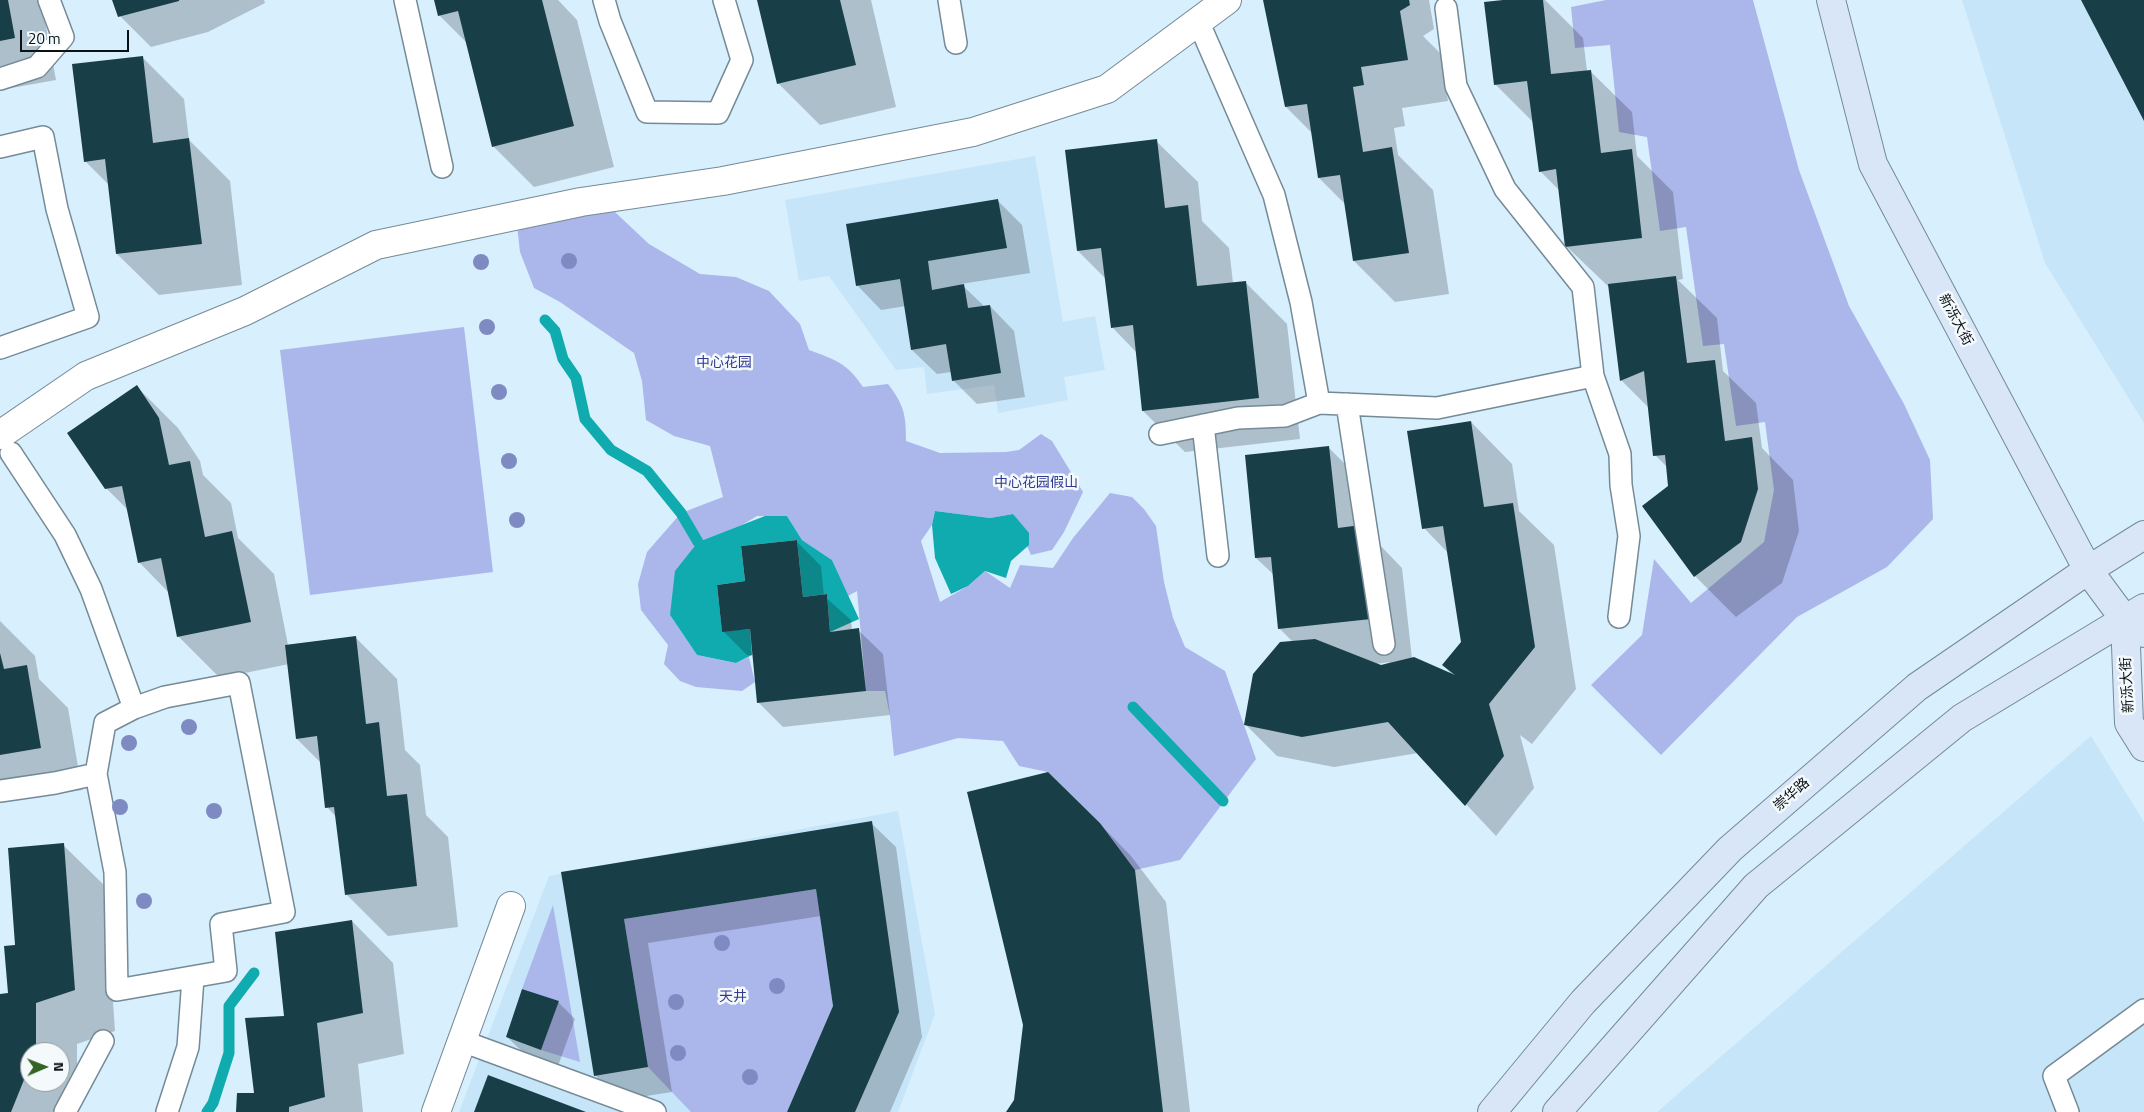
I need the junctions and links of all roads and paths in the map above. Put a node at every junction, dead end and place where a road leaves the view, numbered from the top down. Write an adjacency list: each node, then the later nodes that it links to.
1 (50, 0): 11 (lane)
2 (405, 0): 13 (lane)
3 (604, 0): 4 (lane)
4 (724, 0)
5 (949, 0): 10 (lane)
6 (1227, 0): 9 (street)
7 (1831, 0): 23 (main road, 新泺大街)
8 (1446, 8): 15 (lane)
9 (1198, 22): 16 (lane); 20 (street)
10 (956, 43)
11 (0, 78)
12 (0, 147): 14 (lane)
13 (442, 167)
14 (0, 348)
15 (1593, 376): 17 (lane); 24 (lane)
16 (1320, 403): 17 (lane); 18 (lane)
17 (1347, 404): 26 (lane)
18 (1203, 425): 19 (lane); 22 (lane)
19 (1160, 434)
20 (6, 444): 27 (lane)
21 (2144, 535): 23 (main road, 崇华路)
22 (1218, 556)
23 (2088, 570): 25 (main road, 新泺大街); 41 (main road, 崇华路)
24 (1619, 617)
25 (2138, 620): 28 (main road, 新泺大街); 36 (main road)
26 (1384, 644)
27 (134, 708): 29 (lane); 32 (lane)
28 (2144, 747)
29 (96, 774): 30 (lane); 32 (lane)
30 (0, 791)
31 (510, 906): 35 (street)
32 (193, 978): 38 (lane)
33 (2144, 1010): 42 (lane)
34 (103, 1041): 37 (lane)
35 (462, 1041): 39 (street); 40 (lane)
36 (1565, 1109)
37 (66, 1112)
38 (167, 1112)
39 (436, 1112)
40 (655, 1112)
41 (1492, 1112)
42 (2068, 1112)

